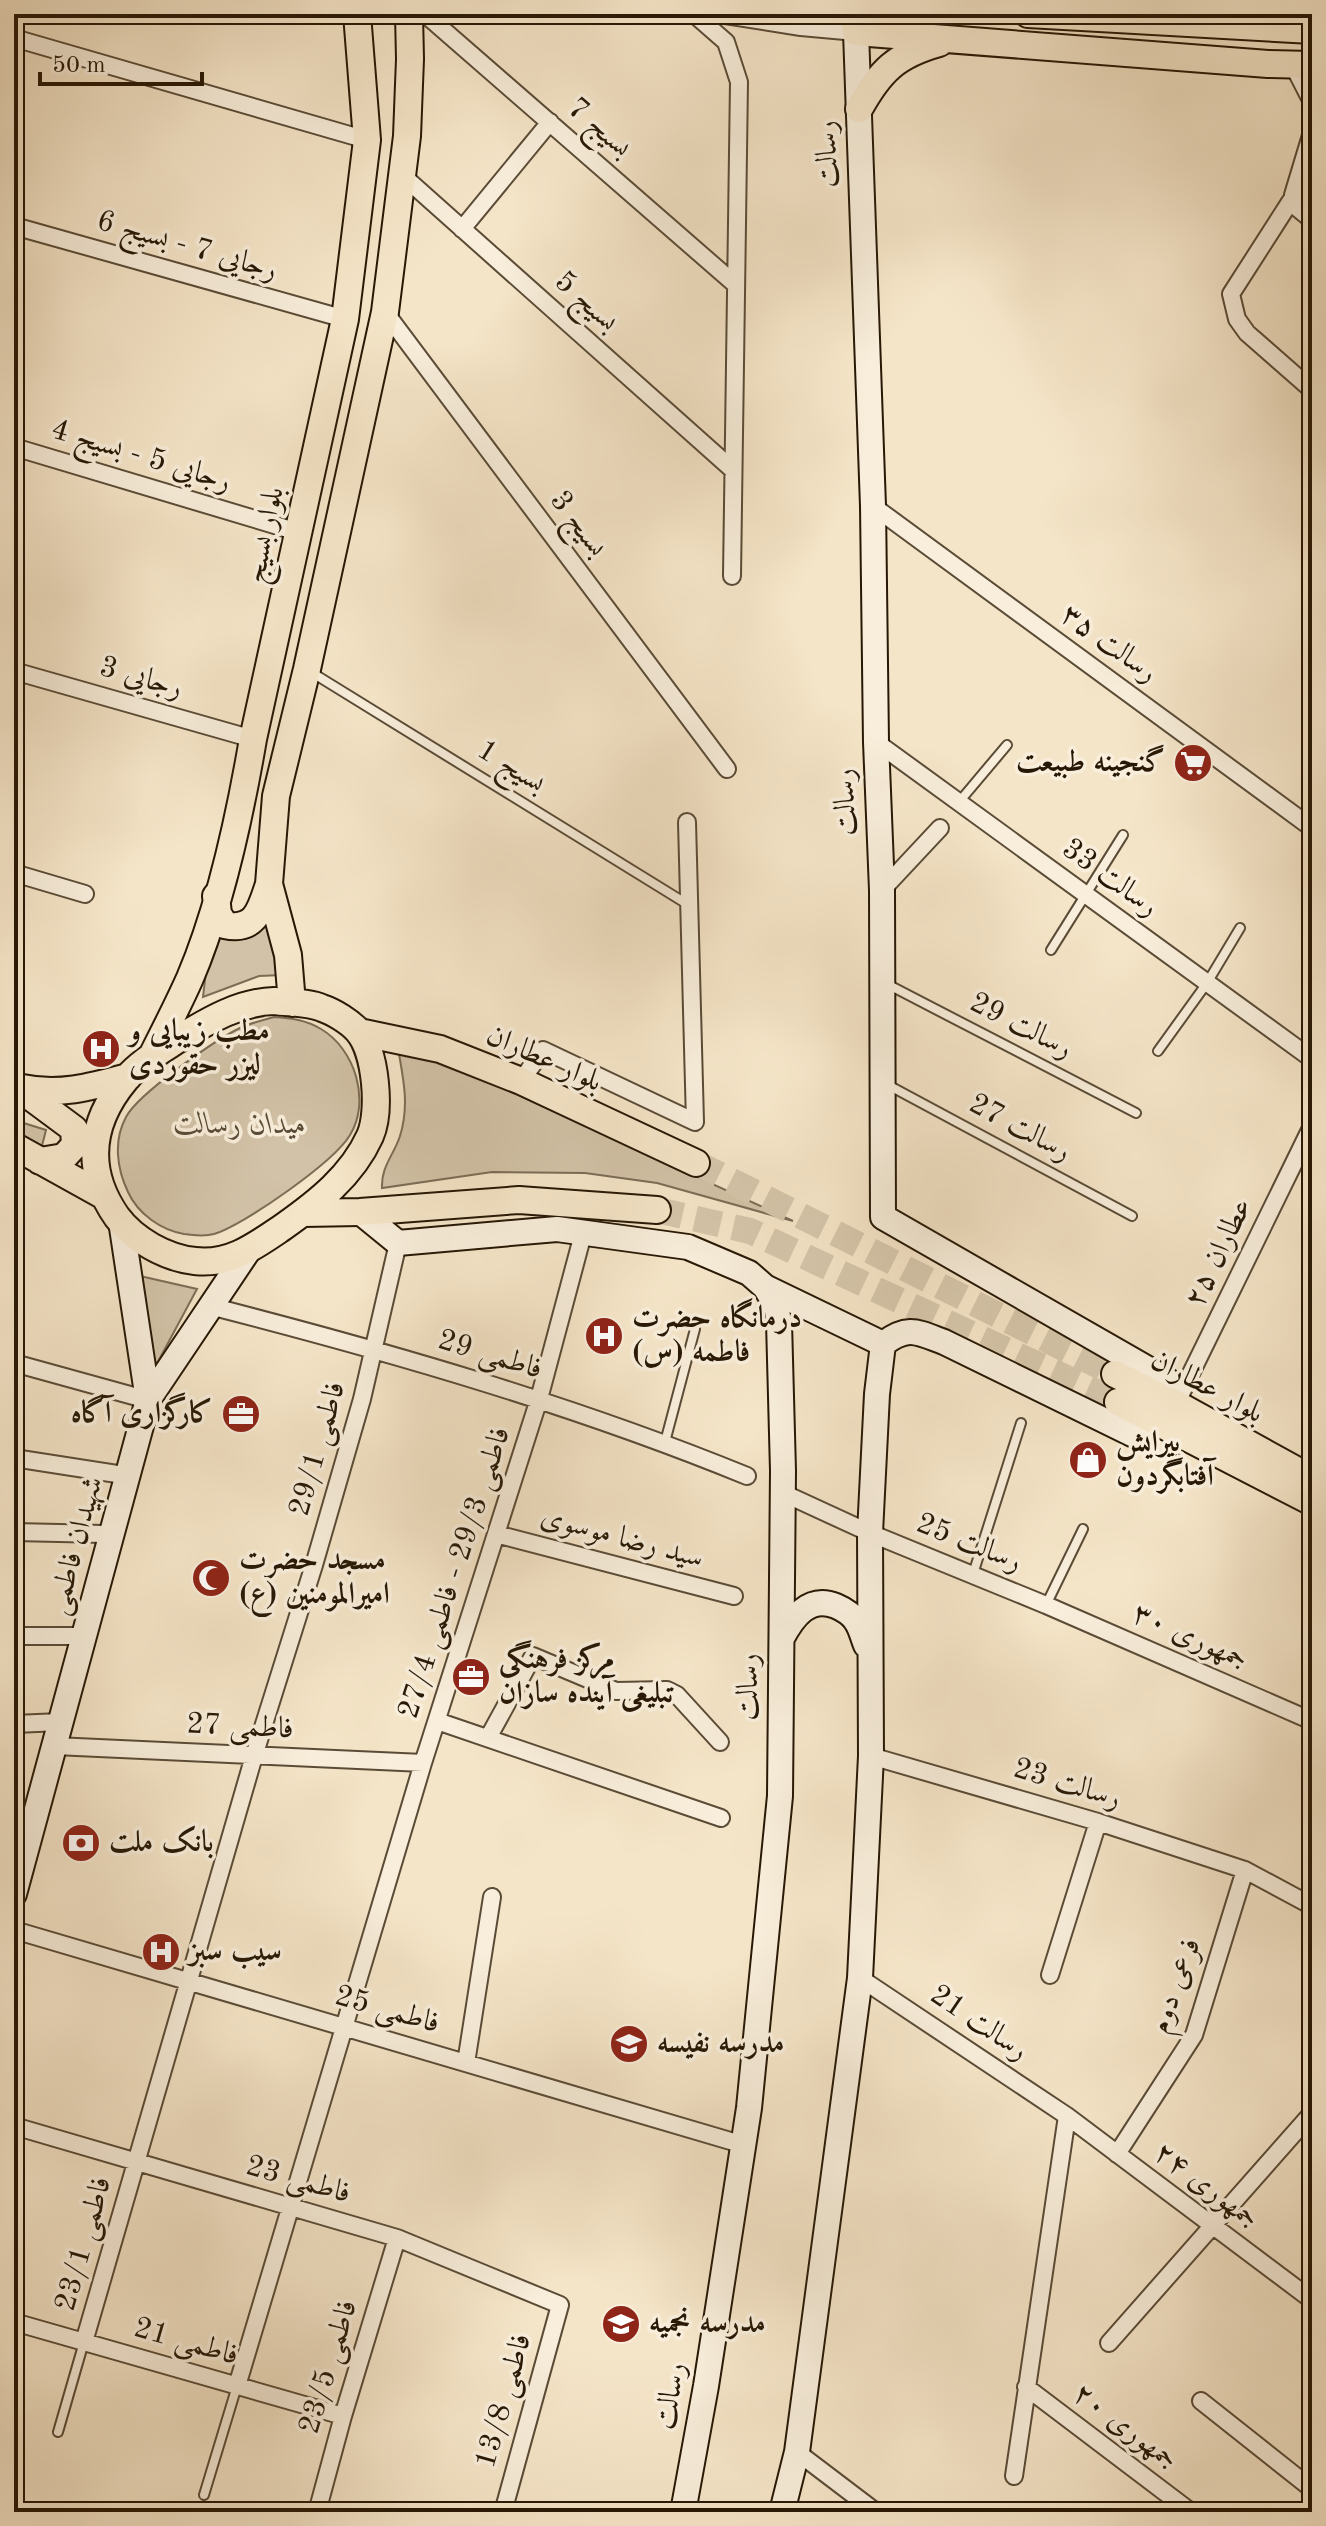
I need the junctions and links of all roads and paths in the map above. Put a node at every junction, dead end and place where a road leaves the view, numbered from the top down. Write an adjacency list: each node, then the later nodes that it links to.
1 (357, 14): 16 (main road, بلوار بسیج)
2 (409, 14): 17 (main road)
3 (425, 14): 14 (street, بسیج 7)
4 (694, 14): 23 (street)
5 (719, 14): 7 (street)
6 (1028, 14): 8 (main road)
7 (856, 23): 10 (main road); 13 (street, رسالت)
8 (1312, 30)
9 (14, 38): 16 (street)
10 (951, 40): 11 (main road); 13 (main road)
11 (1303, 65): 12 (street)
12 (1312, 102)
13 (859, 109): 29 (street, رسالت)
14 (550, 122): 22 (street); 23 (street, بسیج 7)
15 (1312, 132): 19 (street)
16 (367, 140): 25 (main road, بلوار بسیج)
17 (402, 175): 22 (street, بسیج 5); 24 (main road)
18 (1312, 176): 19 (street)
19 (1290, 202): 20 (street); 26 (street)
20 (1312, 220)
21 (14, 226): 25 (street, رجایی 7 - بسیج 6)
22 (462, 229): 28 (street, بسیج 5)
23 (736, 285): 28 (street)
24 (385, 312): 32 (main road); 37 (street, بسیج 3)
25 (345, 319): 30 (main road, بلوار بسیج)
26 (1312, 390)
27 (14, 447): 30 (street, رجایی 5 - بسیج 4)
28 (733, 470): 31 (street)
29 (873, 506): 35 (street, رسالت); 41 (street, رسالت ۳۵)
30 (298, 532): 34 (main road, بلوار بسیج)
31 (732, 576)
32 (307, 669): 44 (main road); 49 (lane, بسیج 1)
33 (14, 671): 34 (street, رجایی 3)
34 (253, 739): 48 (main road, بلوار بسیج)
35 (876, 742): 38 (street, رسالت 33); 45 (street, رسالت)
36 (1007, 745): 38 (lane)
37 (727, 769)
38 (959, 802): 47 (street, رسالت 33)
39 (687, 822): 49 (street)
40 (940, 828): 45 (street)
41 (1312, 828)
42 (1123, 835): 47 (lane)
43 (14, 873): 46 (street)
44 (269, 884): 48 (main road); 54 (main road)
45 (882, 890): 52 (street, رسالت)
46 (85, 894)
47 (1085, 894): 51 (lane); 53 (street, رسالت 33)
48 (216, 896): 57 (main road, بلوار بسیج)
49 (689, 905): 60 (street)
50 (1240, 928): 53 (lane)
51 (1051, 950)
52 (883, 982): 61 (street, رسالت); 63 (lane, رسالت 29)
53 (1207, 983): 56 (lane); 58 (street, رسالت 33)
54 (292, 1003): 55 (main road); 57 (main road)
55 (359, 1032): 60 (main road, بلوار عطاران); 71 (main road)
56 (1158, 1051)
57 (152, 1056): 59 (main road)
58 (1312, 1059)
59 (128, 1077): 62 (main road); 68 (main road)
60 (521, 1081): 67 (main road, بلوار عطاران)
61 (884, 1082): 72 (lane, رسالت 27); 87 (street, رسالت)
62 (15, 1086): 66 (main road)
63 (1136, 1113)
64 (1312, 1126): 87 (street, عطاران ۲۵)
65 (14, 1146): 66 (main road)
66 (40, 1161): 68 (main road)
67 (696, 1163)
68 (104, 1196): 73 (main road)
69 (657, 1210): 70 (main road)
70 (360, 1212): 71 (main road); 75 (street)
71 (303, 1213): 76 (main road)
72 (1132, 1216)
73 (121, 1221): 76 (main road); 85 (street)
74 (583, 1234): 75 (street); 77 (street); 84 (street, فاطمی 29/3 - فاطمی 27/4)
75 (398, 1243): 81 (street, فاطمی 29/1)
76 (248, 1251): 78 (street)
77 (765, 1287): 80 (street); 94 (street, رسالت)
78 (210, 1306): 81 (street, فاطمی 29); 85 (street)
79 (695, 1329): 89 (lane)
80 (883, 1344): 87 (street); 98 (street)
81 (376, 1349): 84 (street, فاطمی 29); 114 (street, فاطمی 29/1)
82 (14, 1363): 85 (street)
83 (1115, 1374): 87 (main road, بلوار عطاران)
84 (539, 1399): 89 (street, فاطمی 29); 99 (street, فاطمی 29/3 - فاطمی 27/4)
85 (148, 1400): 93 (street, شهیدان فاطمی)
86 (1118, 1402): 87 (main road, بلوار عطاران)
87 (1167, 1413): 91 (main road, بلوار عطاران); 95 (main road, بلوار عطاران)
88 (1021, 1423): 101 (lane)
89 (665, 1442): 92 (street, فاطمی 29)
90 (14, 1458): 93 (street)
91 (1309, 1471)
92 (747, 1476)
93 (128, 1478): 100 (street, شهیدان فاطمی)
94 (783, 1493): 98 (street, رسالت 25); 106 (street, رسالت)
95 (1312, 1502)
96 (1083, 1529): 103 (lane)
97 (14, 1532): 100 (street)
98 (870, 1533): 101 (street, رسالت 25); 107 (street)
99 (496, 1534): 102 (street, سید رضا موسوی); 108 (street, فاطمی 29/3 - فاطمی 27/4)
100 (112, 1537): 105 (street, شهیدان فاطمی)
101 (972, 1575): 103 (street, رسالت 25)
102 (734, 1596)
103 (1046, 1605): 109 (street, جمهوری ۳۰)
104 (14, 1636): 105 (street)
105 (85, 1636): 111 (street, شهیدان فاطمی)
106 (781, 1639): 107 (street); 133 (street, رسالت)
107 (870, 1655): 115 (street)
108 (437, 1721): 112 (street); 116 (street, فاطمی 29/3 - فاطمی 27/4)
109 (1312, 1721)
110 (14, 1724): 111 (street, فاطمی 27)
111 (58, 1734): 114 (street, فاطمی 27); 121 (street, شهیدان فاطمی)
112 (488, 1738): 113 (street); 117 (street)
113 (720, 1742)
114 (254, 1756): 116 (street, فاطمی 27); 119 (street, فاطمی 29/1)
115 (871, 1756): 118 (street, رسالت 23); 126 (street)
116 (423, 1763): 128 (street, فاطمی 29/3 - فاطمی 27/4)
117 (721, 1818)
118 (1098, 1822): 120 (street, رسالت 23); 125 (street)
119 (224, 1869): 127 (street, فاطمی 23/1)
120 (1245, 1870): 123 (street, رسالت 23); 134 (street, فرعی دوم)
121 (14, 1894)
122 (492, 1897): 129 (street)
123 (1312, 1906)
124 (14, 1930): 127 (street, فاطمی 25)
125 (1050, 1975)
126 (860, 1978): 131 (street, رسالت 21); 149 (street)
127 (189, 1981): 128 (street, فاطمی 25); 135 (street, فاطمی 23/1)
128 (346, 2028): 129 (street, فاطمی 25); 136 (street, فاطمی 29/3 - فاطمی 27/4)
129 (466, 2063): 133 (street, فاطمی 25)
130 (1312, 2113): 137 (street)
131 (1067, 2116): 134 (street, جمهوری ۲۴); 145 (street)
132 (14, 2126): 135 (street, فاطمی 23)
133 (744, 2145): 155 (street, رسالت)
134 (1117, 2154): 137 (street, جمهوری ۲۴)
135 (137, 2162): 136 (street, فاطمی 23); 142 (street, فاطمی 23/1)
136 (292, 2208): 138 (street, فاطمی 23); 144 (street, فاطمی 29/3 - فاطمی 27/4)
137 (1213, 2226): 139 (street, جمهوری ۲۴); 143 (street)
138 (397, 2238): 140 (street, فاطمی 23); 147 (street, فاطمی 23/5)
139 (1312, 2300)
140 (560, 2305): 154 (street, فاطمی 13/8)
141 (14, 2322): 142 (street, فاطمی 21)
142 (84, 2342): 144 (street, فاطمی 21); 148 (lane)
143 (1109, 2343)
144 (237, 2386): 147 (street, فاطمی 21); 152 (lane)
145 (1026, 2387): 150 (street); 158 (street, جمهوری ۲۰)
146 (1201, 2401): 151 (street)
147 (343, 2416): 153 (street, فاطمی 23/5)
148 (58, 2432)
149 (797, 2452): 156 (street); 157 (street)
150 (1014, 2476)
151 (1310, 2484)
152 (204, 2495)
153 (317, 2512)
154 (503, 2512)
155 (683, 2512)
156 (782, 2512)
157 (876, 2512)
158 (1191, 2512)

